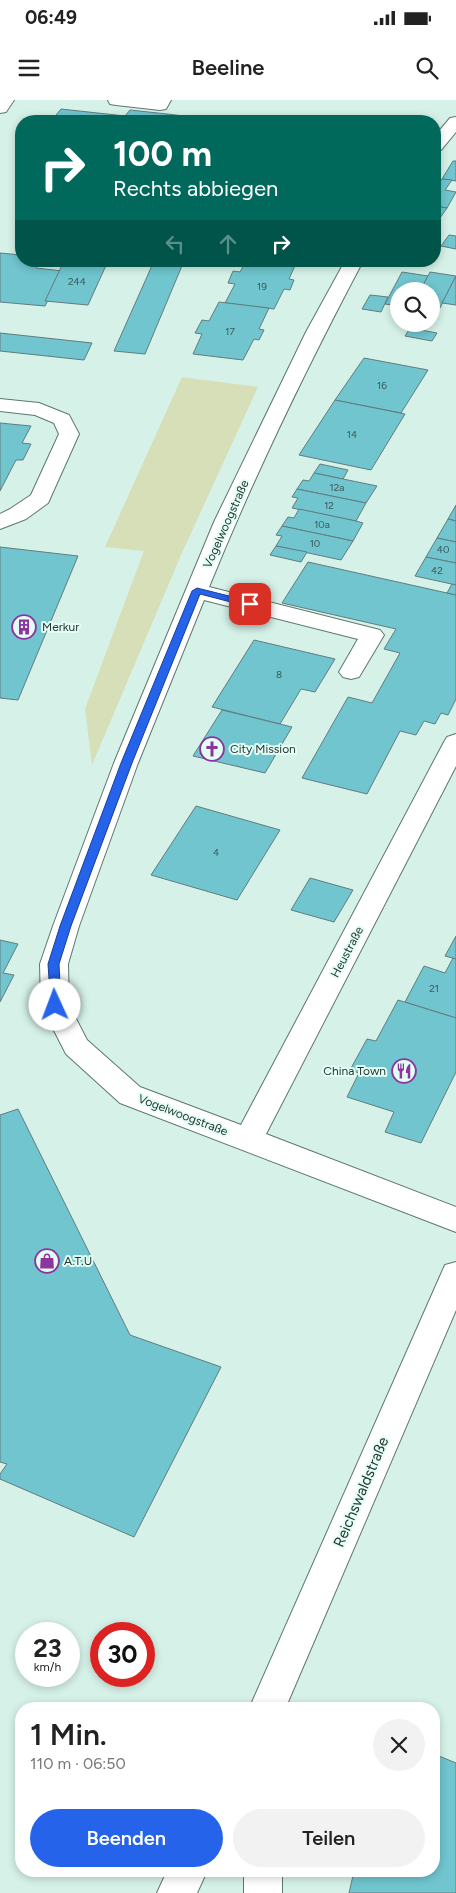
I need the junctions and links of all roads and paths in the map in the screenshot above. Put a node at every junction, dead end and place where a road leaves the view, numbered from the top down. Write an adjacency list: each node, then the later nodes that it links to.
1 (6, 100): 4 (street)
2 (116, 100): 3 (street)
3 (163, 100)
4 (0, 108)
5 (456, 122): 6 (street)
6 (441, 139)
7 (351, 267): 10 (street, Vogelwoogstraße)
8 (0, 405): 9 (street)
9 (0, 522)
10 (197, 591): 11 (street); 13 (street, Vogelwoogstraße)
11 (351, 672)
12 (452, 758): 13 (street, Heustraße)
13 (248, 1140): 14 (street, Vogelwoogstraße)
14 (456, 1220)
15 (456, 1274): 16 (street, Reichswaldstraße)
16 (270, 1702)
17 (185, 1877): 19 (street)
18 (263, 1877): 20 (street)
19 (176, 1893)
20 (263, 1893)

